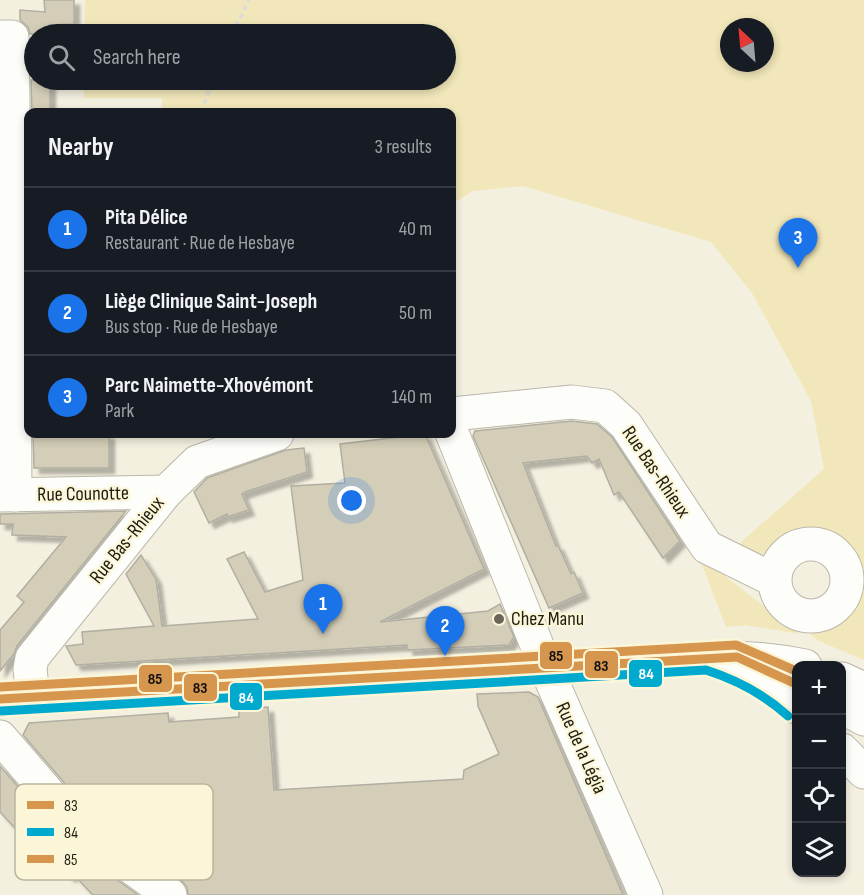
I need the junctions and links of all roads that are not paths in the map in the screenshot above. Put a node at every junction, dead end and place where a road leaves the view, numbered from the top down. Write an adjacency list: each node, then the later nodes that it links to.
1 (6, 37): 2 (street)
2 (7, 305): 7 (street)
3 (456, 414): 8 (street, Rue Bas-Rhieux)
4 (265, 438): 6 (street, Rue Bas-Rhieux)
5 (454, 438): 11 (street, Rue de la Légia)
6 (166, 492): 7 (street, Rue Counotte); 15 (street, Rue Bas-Rhieux)
7 (8, 495)
8 (774, 580)
9 (723, 657): 10 (street); 11 (street); 13 (street); 17 (street)
10 (792, 663)
11 (546, 668): 15 (street); 26 (street, Rue de la Légia)
12 (846, 681): 14 (street)
13 (792, 683)
14 (864, 690)
15 (33, 697): 16 (street)
16 (0, 699)
17 (792, 703)
18 (846, 709): 19 (street)
19 (864, 719)
20 (0, 738): 23 (street)
21 (846, 754): 22 (street)
22 (864, 772)
23 (40, 784)
24 (149, 880): 25 (street)
25 (170, 895)
26 (646, 895)

